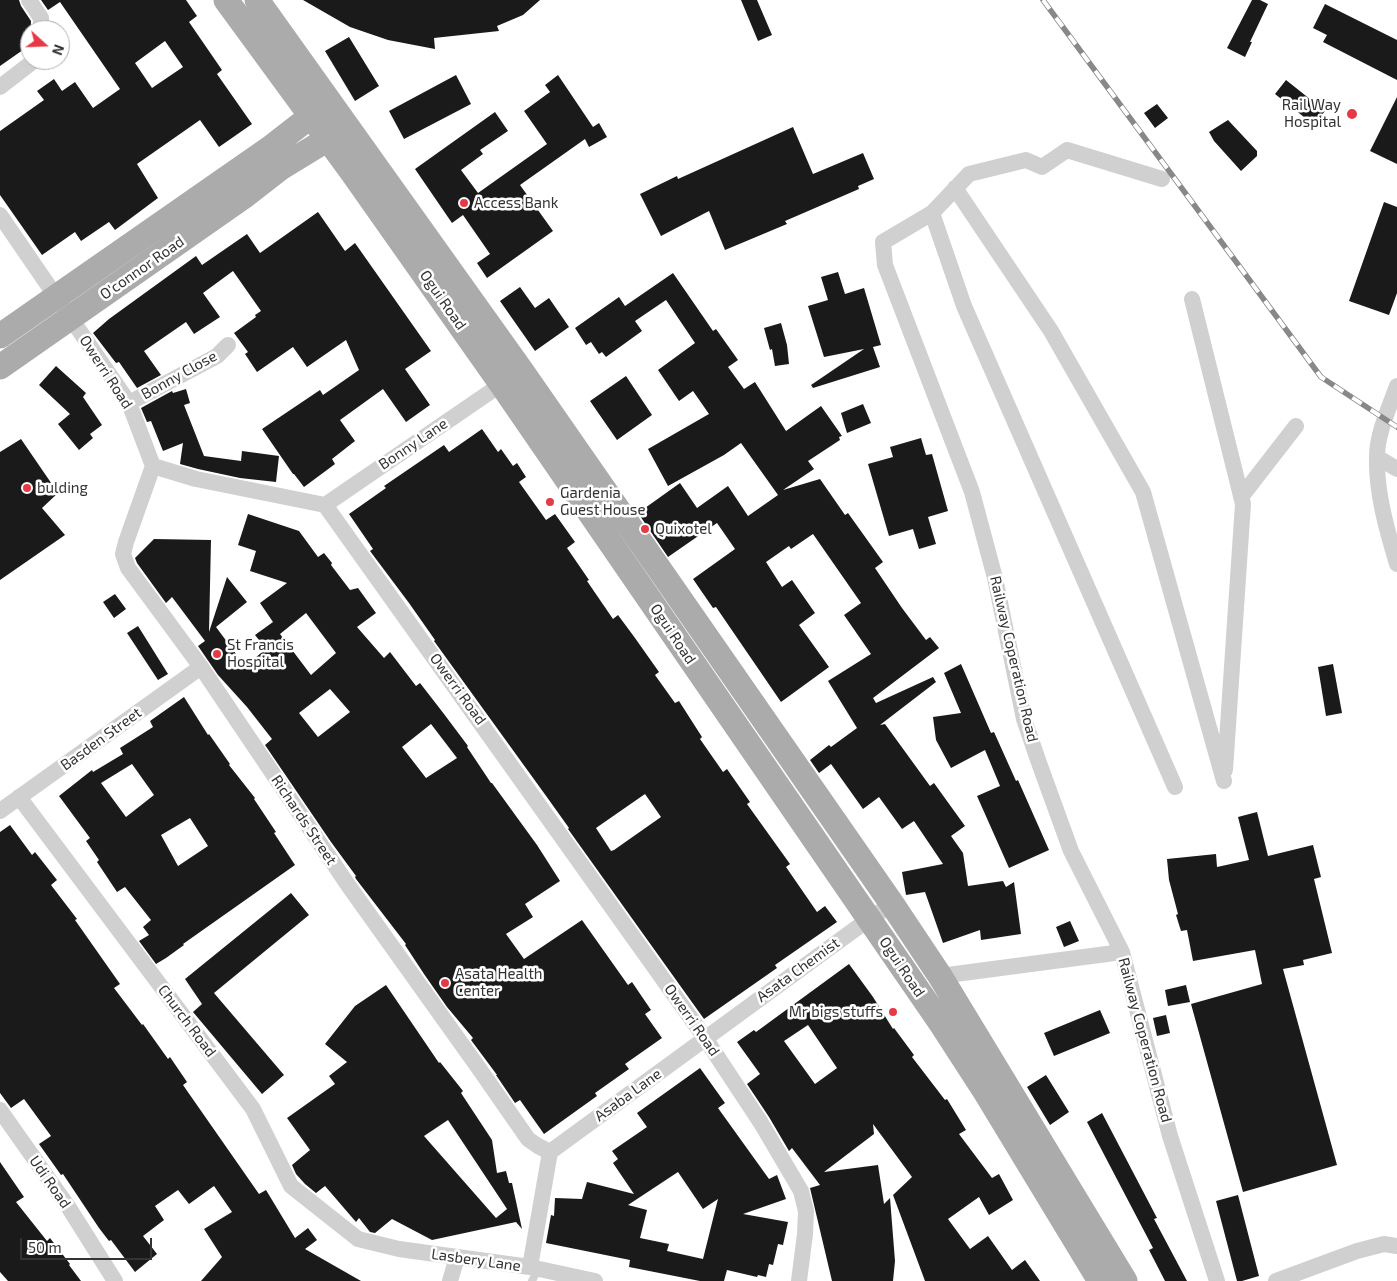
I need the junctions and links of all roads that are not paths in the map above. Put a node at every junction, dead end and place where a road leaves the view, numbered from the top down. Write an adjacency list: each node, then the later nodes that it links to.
1 (30, 0): 4 (street)
2 (226, 0): 6 (main road, Ogui Road)
3 (256, 0): 8 (main road, Ogui Road)
4 (40, 20)
5 (22, 70): 7 (street)
6 (288, 86): 8 (main road, Ogui Road); 10 (main road)
7 (0, 87)
8 (320, 109): 9 (main road, Ogui Road); 10 (main road)
9 (337, 133): 10 (main road); 11 (main road, Ogui Road); 22 (main road, Ogui Road)
10 (276, 157): 11 (main road); 16 (main road, O'connor Road); 18 (main road, O'connor Road)
11 (352, 172): 22 (main road, Ogui Road)
12 (1162, 179): 13 (street)
13 (955, 188): 14 (street); 31 (street)
14 (932, 213): 36 (street); 41 (street, Railway Coperation Road)
15 (0, 215): 16 (street, Owerri Road)
16 (56, 296): 18 (street, Owerri Road); 19 (main road, O'connor Road)
17 (1192, 299): 31 (street)
18 (71, 318): 21 (main road, O'connor Road); 24 (street, Owerri Road)
19 (0, 336)
20 (228, 346): 24 (street, Bonny Close)
21 (0, 367)
22 (512, 378): 32 (street, Bonny Lane); 39 (main road, Ogui Road); 40 (main road, Ogui Road)
23 (1395, 392): 27 (street)
24 (129, 403): 29 (street, Owerri Road)
25 (1397, 422): 27 (street)
26 (1296, 426): 31 (street)
27 (1382, 433): 28 (street)
28 (1377, 457): 30 (street); 33 (street)
29 (153, 466): 32 (street); 35 (street, Richards Street)
30 (1397, 469)
31 (1241, 497)
32 (325, 505): 43 (street, Owerri Road)
33 (1393, 538): 34 (street)
34 (1397, 564)
35 (201, 667): 37 (street, Basden Street); 45 (street, Richards Street)
36 (1175, 787)
37 (19, 797): 38 (street, Basden Street); 46 (street, Church Road)
38 (0, 811)
39 (892, 904): 40 (street, Asata Chemist); 42 (main road, Ogui Road)
40 (869, 919): 43 (street, Asata Chemist); 54 (main road, Ogui Road)
41 (1122, 952): 42 (street); 56 (street, Railway Coperation Road)
42 (940, 976): 55 (main road, Ogui Road)
43 (705, 1038): 45 (street, Asaba Lane); 53 (street, Owerri Road)
44 (0, 1110): 50 (street, Udi Road)
45 (550, 1152): 49 (street)
46 (358, 1239): 48 (street, Lasbery Lane)
47 (1397, 1246): 57 (street)
48 (457, 1257): 49 (street, Lasbery Lane); 51 (street)
49 (533, 1272): 52 (street, Lasbery Lane)
50 (114, 1281)
51 (450, 1281)
52 (595, 1281)
53 (799, 1281)
54 (1100, 1281)
55 (1125, 1281)
56 (1217, 1281)
57 (1276, 1281)

